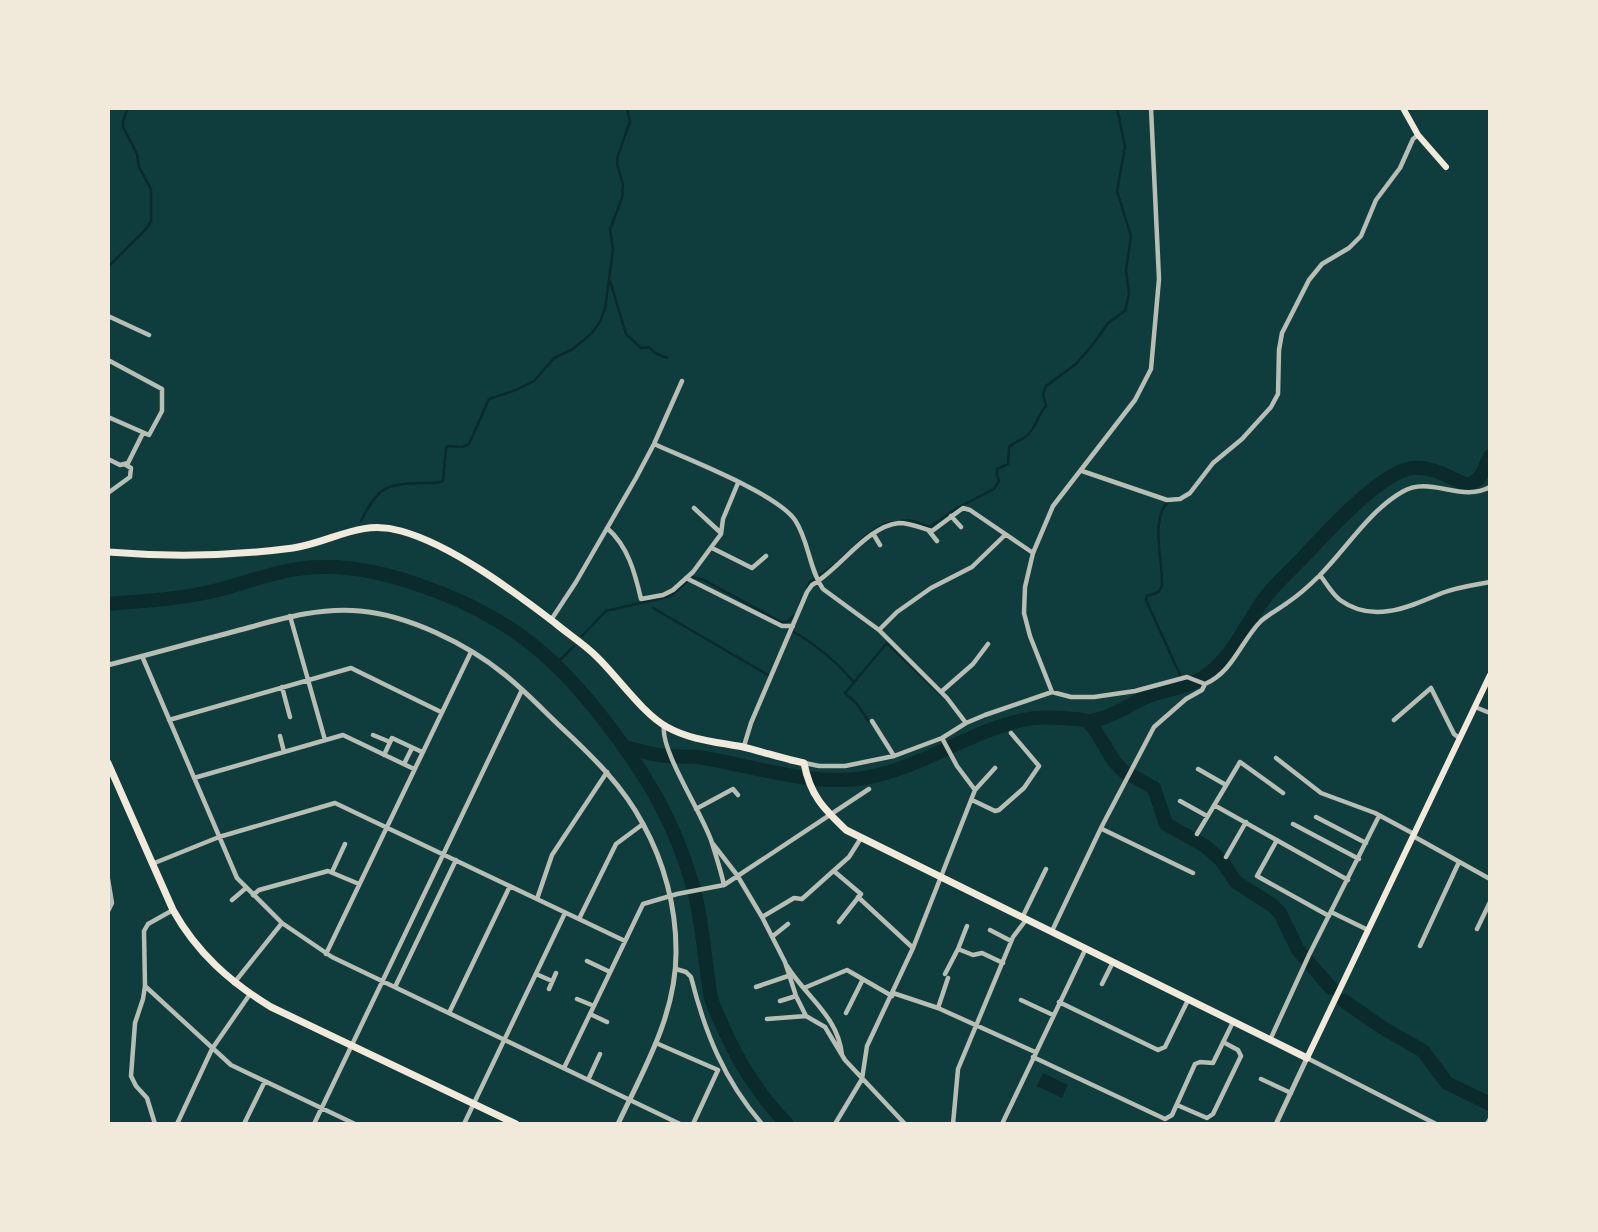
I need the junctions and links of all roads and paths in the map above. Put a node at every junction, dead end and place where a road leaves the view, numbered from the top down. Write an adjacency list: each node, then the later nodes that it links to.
1 (1151, 108): 14 (street)
2 (1403, 108): 3 (main road)
3 (1418, 135): 4 (main road); 14 (street)
4 (1446, 167)
5 (108, 316): 6 (street)
6 (149, 335)
7 (108, 360): 10 (street)
8 (682, 381): 11 (street)
9 (108, 417): 10 (street)
10 (143, 433): 13 (street)
11 (654, 444): 15 (street); 21 (street)
12 (108, 459): 13 (street)
13 (126, 465): 17 (street)
14 (1082, 471): 30 (street)
15 (738, 483): 23 (street); 34 (street)
16 (1489, 487): 32 (street)
17 (108, 494)
18 (694, 508): 23 (street)
19 (951, 516): 20 (street); 22 (street); 25 (street)
20 (961, 527)
21 (607, 528): 33 (street); 37 (street)
22 (929, 530): 24 (street); 26 (street)
23 (722, 534): 28 (street)
24 (874, 535): 27 (street); 34 (street)
25 (1005, 535): 30 (street); 39 (street)
26 (937, 541)
27 (880, 545)
28 (712, 548): 31 (street); 33 (street)
29 (108, 552): 37 (main road)
30 (1033, 553): 50 (street)
31 (766, 556)
32 (1320, 575): 35 (street); 46 (street)
33 (688, 579): 38 (street)
34 (817, 579): 38 (street); 39 (street)
35 (1489, 582)
36 (290, 616): 41 (street); 42 (street); 45 (street)
37 (551, 620): 59 (main road)
38 (793, 626): 67 (street)
39 (879, 630): 49 (street)
40 (988, 644): 49 (street)
41 (471, 652): 48 (street); 52 (street)
42 (142, 656): 43 (street); 55 (street)
43 (108, 665)
44 (1489, 675): 51 (main road)
45 (308, 680): 47 (street); 52 (street); 65 (street)
46 (1204, 684): 50 (street); 99 (street)
47 (282, 687): 54 (street); 55 (street)
48 (522, 690): 80 (street); 108 (street)
49 (941, 692): 58 (street)
50 (1052, 692): 58 (street)
51 (1474, 707): 53 (street); 64 (main road)
52 (441, 712): 70 (street)
53 (1489, 713)
54 (290, 717)
55 (169, 720): 81 (street)
56 (1394, 720): 64 (street)
57 (872, 721): 72 (street)
58 (967, 723): 63 (street)
59 (664, 726): 67 (main road); 90 (street)
60 (1011, 733): 87 (street)
61 (373, 734): 66 (street)
62 (280, 736): 69 (street)
63 (942, 738): 72 (street); 84 (street)
64 (1459, 738): 101 (main road)
65 (325, 740): 69 (street); 71 (street)
66 (390, 742): 68 (street); 71 (street)
67 (744, 747): 76 (main road)
68 (412, 748): 70 (street); 75 (street)
69 (284, 752): 81 (street)
70 (422, 752): 78 (street)
71 (384, 755): 75 (street)
72 (894, 756): 76 (street)
73 (1276, 758): 93 (street)
74 (108, 763): 113 (main road)
75 (404, 764): 78 (street)
76 (805, 767): 91 (main road)
77 (995, 768): 84 (street)
78 (414, 769): 98 (street)
79 (1198, 769): 82 (street)
80 (607, 772): 96 (street); 130 (street)
81 (194, 778): 102 (street)
82 (1226, 785): 85 (street); 89 (street)
83 (869, 789): 91 (street)
84 (975, 790): 87 (street)
85 (1283, 793)
86 (738, 795): 90 (street)
87 (972, 800): 118 (street)
88 (1180, 802): 92 (street)
89 (1214, 805): 92 (street); 95 (street)
90 (696, 809): 107 (street)
91 (830, 815): 103 (main road); 120 (street)
92 (1208, 816): 100 (street)
93 (1379, 816): 101 (street); 105 (street)
94 (1316, 817): 105 (street)
95 (1247, 822): 104 (street); 109 (street)
96 (643, 824): 128 (street); 139 (street)
97 (1293, 824): 110 (street)
98 (386, 827): 102 (street); 108 (street); 123 (street)
99 (1102, 828): 117 (street); 147 (street)
100 (1197, 834)
101 (1414, 835): 112 (street); 146 (main road)
102 (219, 836): 113 (street); 126 (street)
103 (862, 837): 116 (street); 118 (main road)
104 (1277, 840): 122 (street); 136 (street)
105 (1366, 843): 110 (street)
106 (345, 844): 115 (street)
107 (713, 844): 120 (street); 125 (street)
108 (443, 854): 111 (street); 165 (street)
109 (1226, 857)
110 (1359, 859): 122 (street)
111 (456, 860): 124 (street); 171 (street)
112 (1459, 862): 121 (street); 151 (street)
113 (152, 864): 133 (main road)
114 (1046, 869): 138 (street)
115 (332, 872): 123 (street); 127 (street)
116 (835, 872): 129 (street); 137 (street)
117 (1193, 873)
118 (941, 876): 138 (main road); 152 (street)
119 (108, 878): 134 (street)
120 (738, 878): 125 (street); 137 (street)
121 (1489, 879)
122 (1348, 880): 136 (street)
123 (359, 884): 155 (street)
124 (510, 886): 130 (street); 186 (street)
125 (722, 886): 128 (street)
126 (246, 888): 127 (street); 131 (street)
127 (253, 895): 141 (street)
128 (673, 895): 149 (street); 160 (street)
129 (858, 897): 140 (street); 152 (street)
130 (537, 899): 135 (street)
131 (232, 900)
132 (1489, 902): 144 (street)
133 (173, 910): 168 (main road); 170 (street)
134 (108, 911)
135 (565, 912): 139 (street); 163 (street)
136 (1330, 914): 146 (street); 197 (street)
137 (762, 917): 148 (street)
138 (1025, 917): 147 (main road); 150 (street)
139 (579, 919): 149 (street)
140 (839, 922)
141 (282, 923): 155 (street); 168 (street)
142 (788, 924): 148 (street)
143 (967, 926): 153 (street)
144 (1477, 929)
145 (989, 930): 150 (street)
146 (1368, 930): 205 (main road)
147 (1052, 931): 154 (main road)
148 (773, 936): 158 (street)
149 (625, 941): 161 (street)
150 (1011, 941): 159 (street)
151 (1420, 946)
152 (912, 948): 176 (street)
153 (958, 948): 159 (street); 184 (street)
154 (1087, 948): 157 (main road); 182 (street)
155 (326, 954): 165 (street)
156 (587, 961): 161 (street)
157 (1113, 961): 169 (street); 179 (main road)
158 (785, 962): 164 (street); 173 (street)
159 (1003, 963): 195 (street)
160 (676, 969): 199 (street); 207 (street)
161 (610, 972): 183 (street)
162 (556, 973): 166 (street)
163 (536, 974): 166 (street); 196 (street)
164 (788, 976): 172 (street); 177 (street)
165 (382, 981): 171 (street); 200 (street)
166 (552, 981): 174 (street)
167 (862, 981): 173 (street); 176 (street); 187 (street)
168 (234, 983): 175 (main road)
169 (1102, 984)
170 (145, 986): 201 (street); 217 (street)
171 (395, 987): 186 (street)
172 (756, 987)
173 (804, 988): 185 (street)
174 (549, 989)
175 (250, 994): 200 (main road); 201 (street)
176 (892, 994): 184 (street); 208 (street)
177 (796, 996): 181 (street); 190 (street)
178 (577, 999): 183 (street)
179 (1188, 999): 182 (street); 193 (main road)
180 (1021, 1000): 189 (street)
181 (780, 1001)
182 (1059, 1002): 189 (street)
183 (594, 1006): 188 (street)
184 (938, 1008): 195 (street)
185 (824, 1011): 192 (street); 204 (street)
186 (449, 1013): 196 (street)
187 (846, 1013)
188 (590, 1014): 194 (street); 206 (street)
189 (1053, 1015): 203 (street)
190 (806, 1016): 191 (street); 192 (street)
191 (767, 1018)
192 (815, 1019): 204 (street)
193 (1233, 1021): 197 (main road); 198 (street)
194 (607, 1022)
195 (977, 1026): 203 (street); 230 (street)
196 (504, 1040): 206 (street); 214 (street)
197 (1270, 1040): 205 (main road)
198 (1223, 1042): 215 (street); 215 (street)
199 (656, 1043): 207 (street); 213 (street)
200 (351, 1045): 214 (main road); 216 (street)
201 (212, 1049): 211 (street); 218 (street)
202 (600, 1054): 210 (street)
203 (1034, 1054): 215 (street); 231 (street)
204 (842, 1055): 208 (street)
205 (1307, 1058): 212 (street); 233 (street)
206 (564, 1068): 210 (street)
207 (720, 1069): 226 (street); 227 (street)
208 (862, 1079): 228 (street); 229 (street)
209 (1261, 1079): 212 (street)
210 (588, 1080): 213 (street)
211 (265, 1081): 216 (street); 219 (street)
212 (1291, 1093): 232 (street)
213 (629, 1099): 224 (street); 225 (street)
214 (474, 1104): 222 (street); 223 (main road)
215 (1177, 1105)
216 (322, 1108): 220 (street); 221 (street)
217 (155, 1124)
218 (177, 1124)
219 (244, 1124)
220 (314, 1124)
221 (355, 1124)
222 (464, 1124)
223 (516, 1124)
224 (618, 1124)
225 (680, 1124)
226 (692, 1124)
227 (762, 1124)
228 (835, 1124)
229 (905, 1124)
230 (953, 1124)
231 (1002, 1124)
232 (1276, 1124)
233 (1436, 1124)

